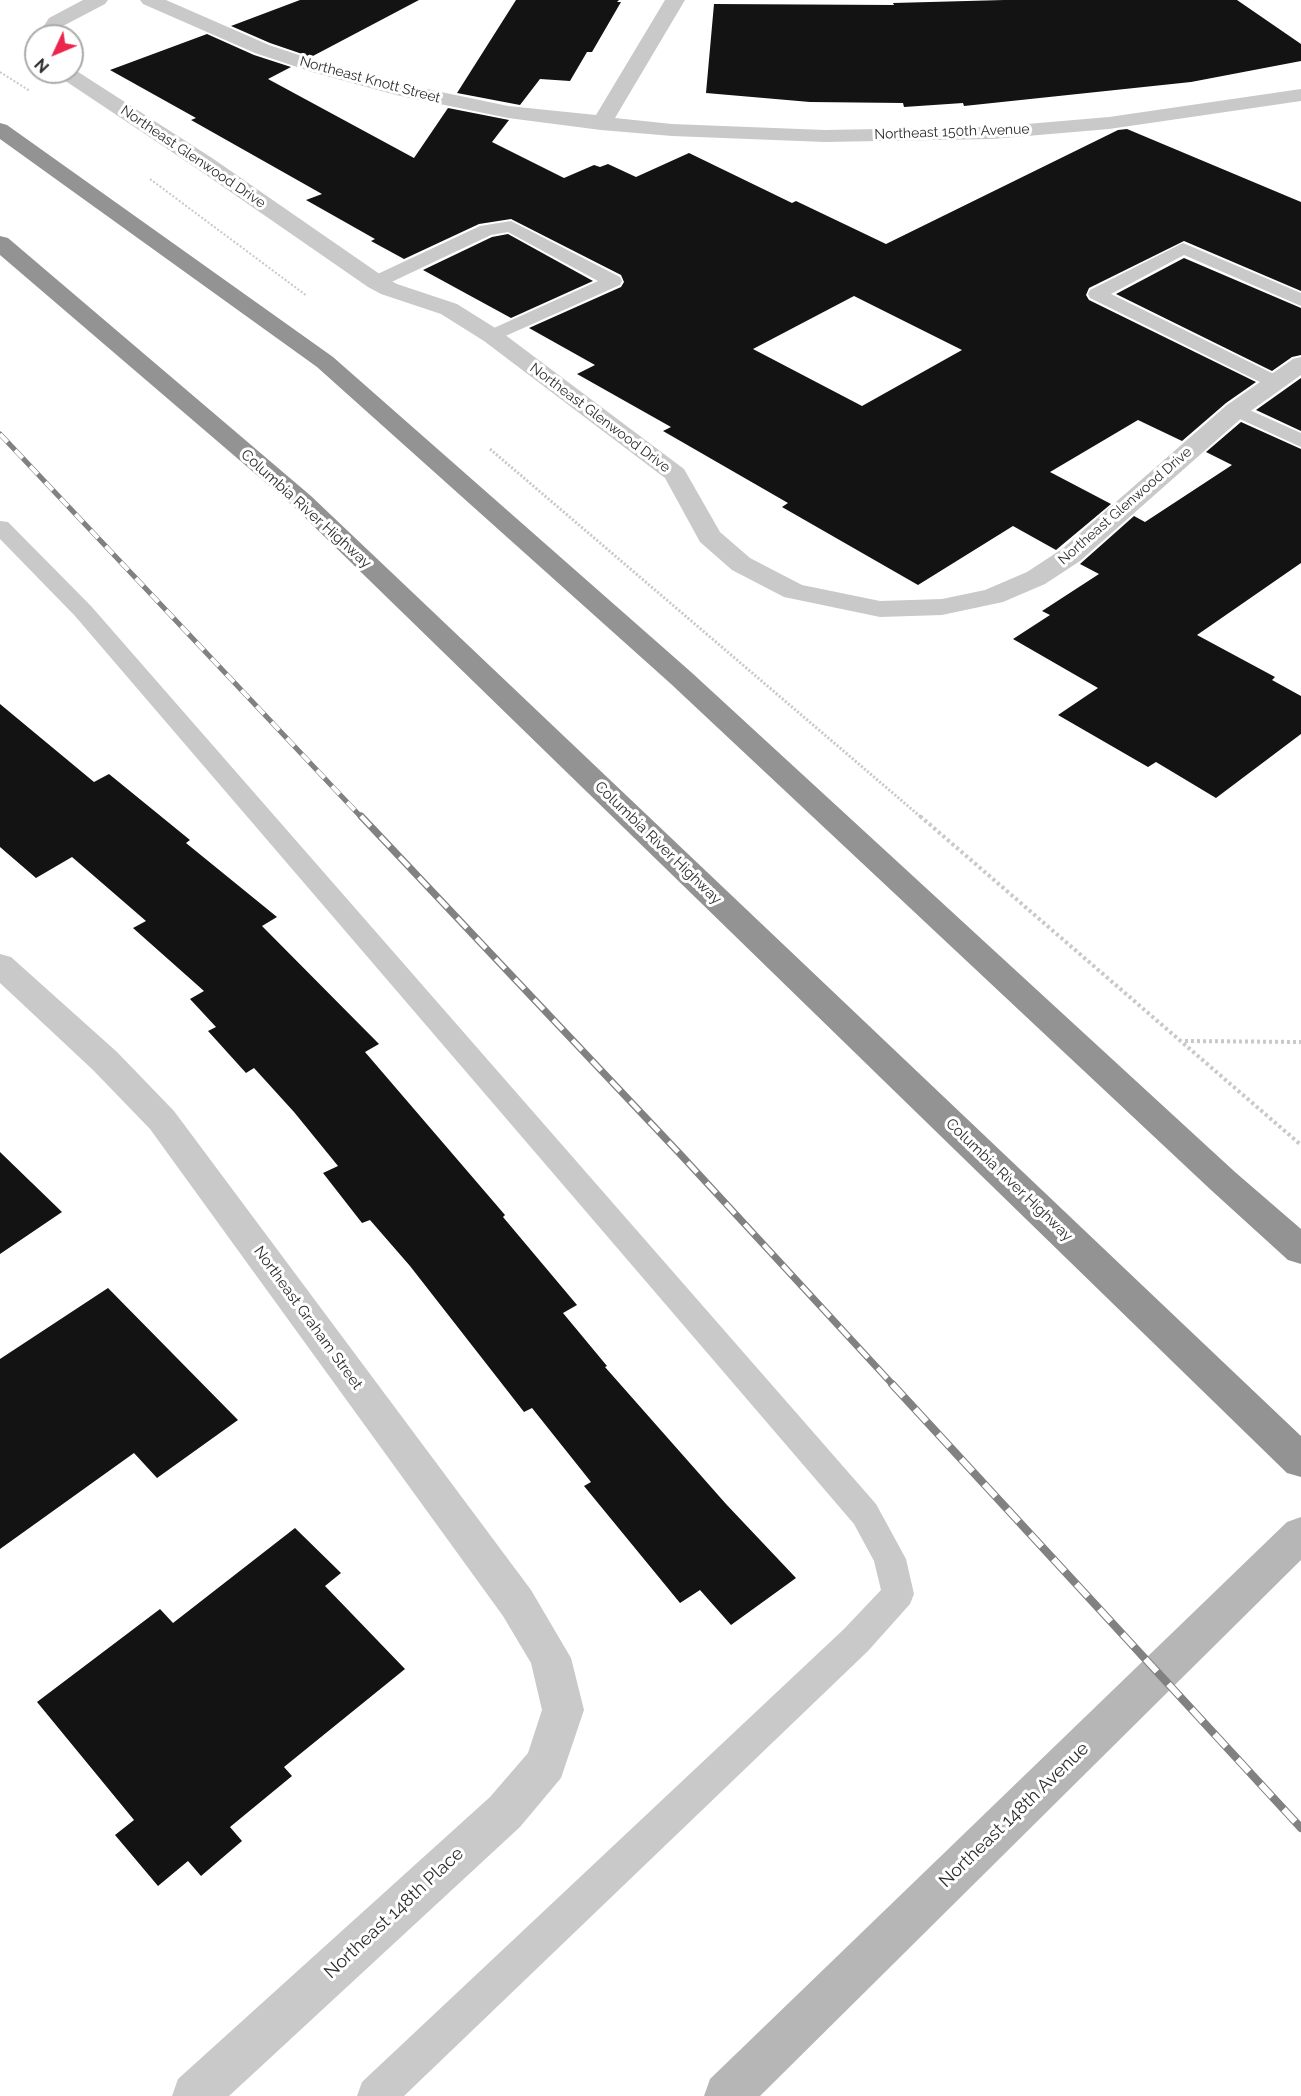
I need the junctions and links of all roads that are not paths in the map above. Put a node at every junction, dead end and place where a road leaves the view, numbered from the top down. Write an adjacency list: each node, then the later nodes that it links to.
1 (98, 0): 4 (street)
2 (150, 0): 7 (street, Northeast Knott Street)
3 (675, 0): 7 (street)
4 (54, 24)
5 (83, 84): 10 (street, Northeast Glenwood Drive)
6 (1299, 98): 7 (street, Northeast 150th Avenue)
7 (601, 124)
8 (0, 129): 19 (highway)
9 (0, 243): 20 (highway, Columbia River Highway)
10 (376, 282): 12 (street, Northeast Glenwood Drive); 12 (lane)
11 (1301, 300): 14 (lane)
12 (492, 336): 15 (street, Northeast Glenwood Drive)
13 (1301, 364): 14 (street, Northeast Glenwood Drive)
14 (1275, 382): 15 (street, Northeast Glenwood Drive)
15 (1236, 410): 16 (lane)
16 (1301, 441)
17 (0, 527): 24 (lane)
18 (0, 965): 22 (street, Northeast Graham Street)
19 (1301, 1250)
20 (1301, 1461)
21 (1301, 1534): 25 (main road, Northeast 148th Avenue)
22 (563, 1710): 23 (street, Northeast 148th Place)
23 (195, 2096)
24 (376, 2096)
25 (727, 2096)

